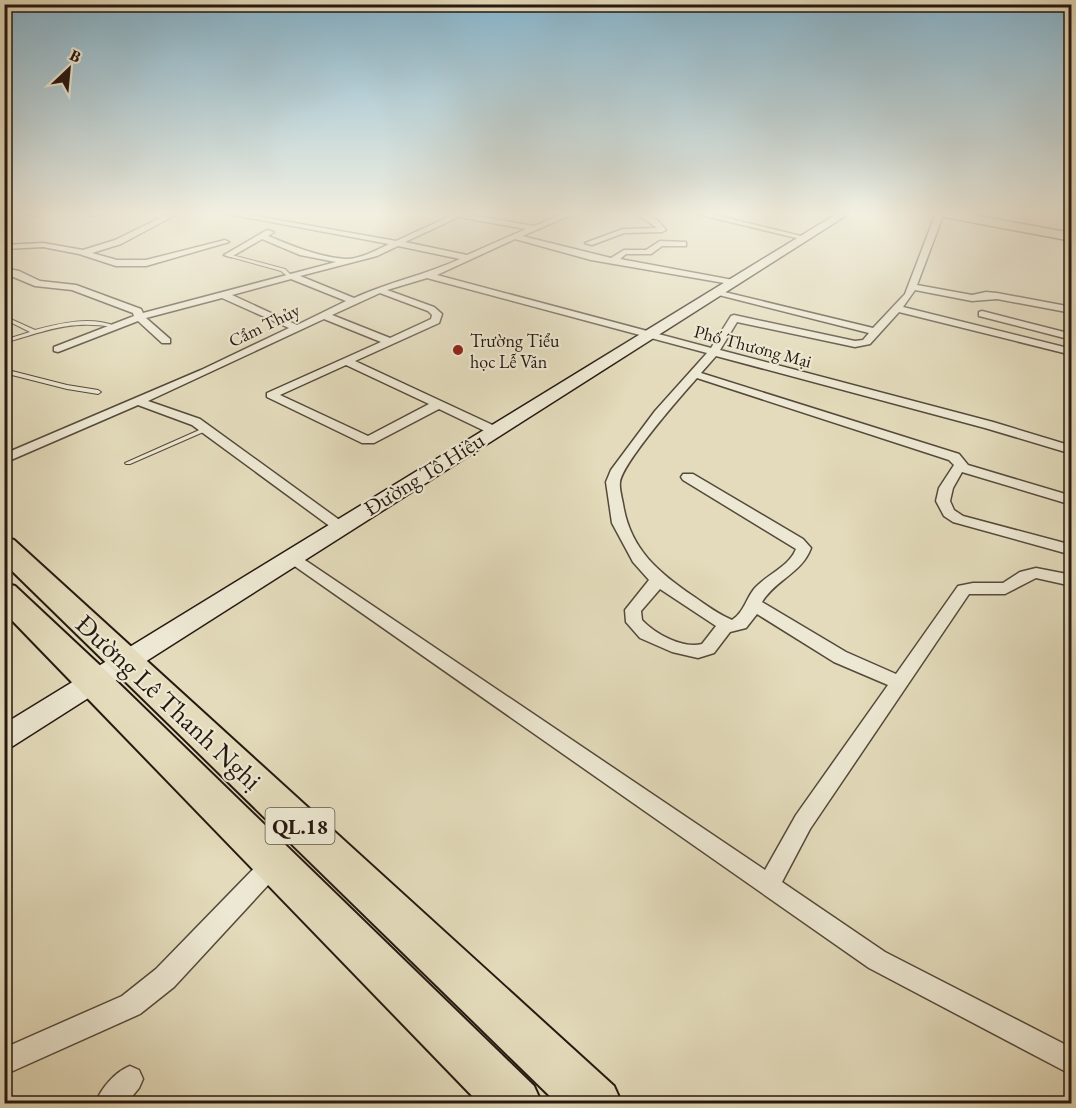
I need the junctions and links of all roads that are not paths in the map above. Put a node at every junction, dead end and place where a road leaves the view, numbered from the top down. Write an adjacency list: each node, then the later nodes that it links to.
1 (264, 265): 8 (lane)
2 (329, 265): 8 (street)
3 (451, 265): 9 (street, Cẩm Thủy)
4 (641, 265): 10 (street)
5 (762, 265): 10 (street, Đường Tô Hiệu)
6 (921, 265): 11 (street)
7 (4, 270): 21 (street)
8 (289, 275): 14 (street); 15 (street)
9 (425, 275): 12 (street, Cẩm Thủy); 26 (street, Phố Thương Mại)
10 (733, 283): 13 (street, Đường Tô Hiệu)
11 (912, 287): 16 (street); 17 (street)
12 (380, 290): 15 (street, Cẩm Thủy); 29 (street)
13 (716, 293): 25 (street); 26 (street, Đường Tô Hiệu)
14 (222, 294): 21 (street); 23 (street)
15 (354, 301): 19 (street, Cẩm Thủy)
16 (898, 309): 25 (street); 33 (street)
17 (1071, 309)
18 (982, 314): 27 (street)
19 (323, 315): 23 (street, Cẩm Thủy); 29 (street)
20 (4, 317): 24 (lane)
21 (139, 317): 22 (street); 28 (street)
22 (113, 326): 24 (lane); 31 (street)
23 (296, 327): 38 (street, Cẩm Thủy)
24 (34, 332): 30 (lane)
25 (876, 332): 32 (street)
26 (650, 335): 32 (street, Phố Thương Mại); 41 (street, Đường Tô Hiệu)
27 (1071, 337)
28 (166, 341)
29 (388, 341): 34 (street)
30 (4, 342)
31 (58, 349)
32 (714, 352): 36 (street); 42 (street, Phố Thương Mại)
33 (1071, 352)
34 (346, 361): 39 (street); 39 (street)
35 (4, 371): 37 (lane)
36 (694, 374): 45 (street); 52 (street)
37 (98, 392)
38 (137, 401): 40 (street); 43 (street, Cẩm Thủy)
39 (439, 404): 41 (street)
40 (206, 429): 44 (lane); 48 (street)
41 (495, 430): 48 (street, Đường Tô Hiệu)
42 (1071, 450)
43 (4, 459)
44 (128, 463)
45 (960, 466): 47 (street); 50 (street)
46 (688, 477): 55 (street)
47 (1071, 501)
48 (340, 527): 51 (street, Đường Tô Hiệu)
49 (4, 546): 57 (highway, Đường Lê Thanh Nghị / QL.18)
50 (1071, 550)
51 (291, 558): 57 (street, Đường Tô Hiệu); 61 (street)
52 (658, 580): 56 (street); 56 (street)
53 (1071, 581): 58 (street)
54 (4, 593): 57 (highway, Đường Lê Thanh Nghị / QL.18)
55 (755, 605): 56 (street); 58 (street)
56 (726, 625)
57 (111, 671): 59 (street, Đường Tô Hiệu); 60 (highway, Đường Lê Thanh Nghị / QL.18); 67 (highway, Đường Lê Thanh Nghị / QL.18)
58 (900, 683): 61 (street)
59 (4, 738)
60 (274, 863): 62 (street); 66 (highway, Đường Lê Thanh Nghị / QL.18)
61 (769, 885): 63 (street)
62 (4, 1062)
63 (1071, 1062)
64 (130, 1079): 65 (street)
65 (108, 1104)
66 (516, 1104)
67 (596, 1104)

